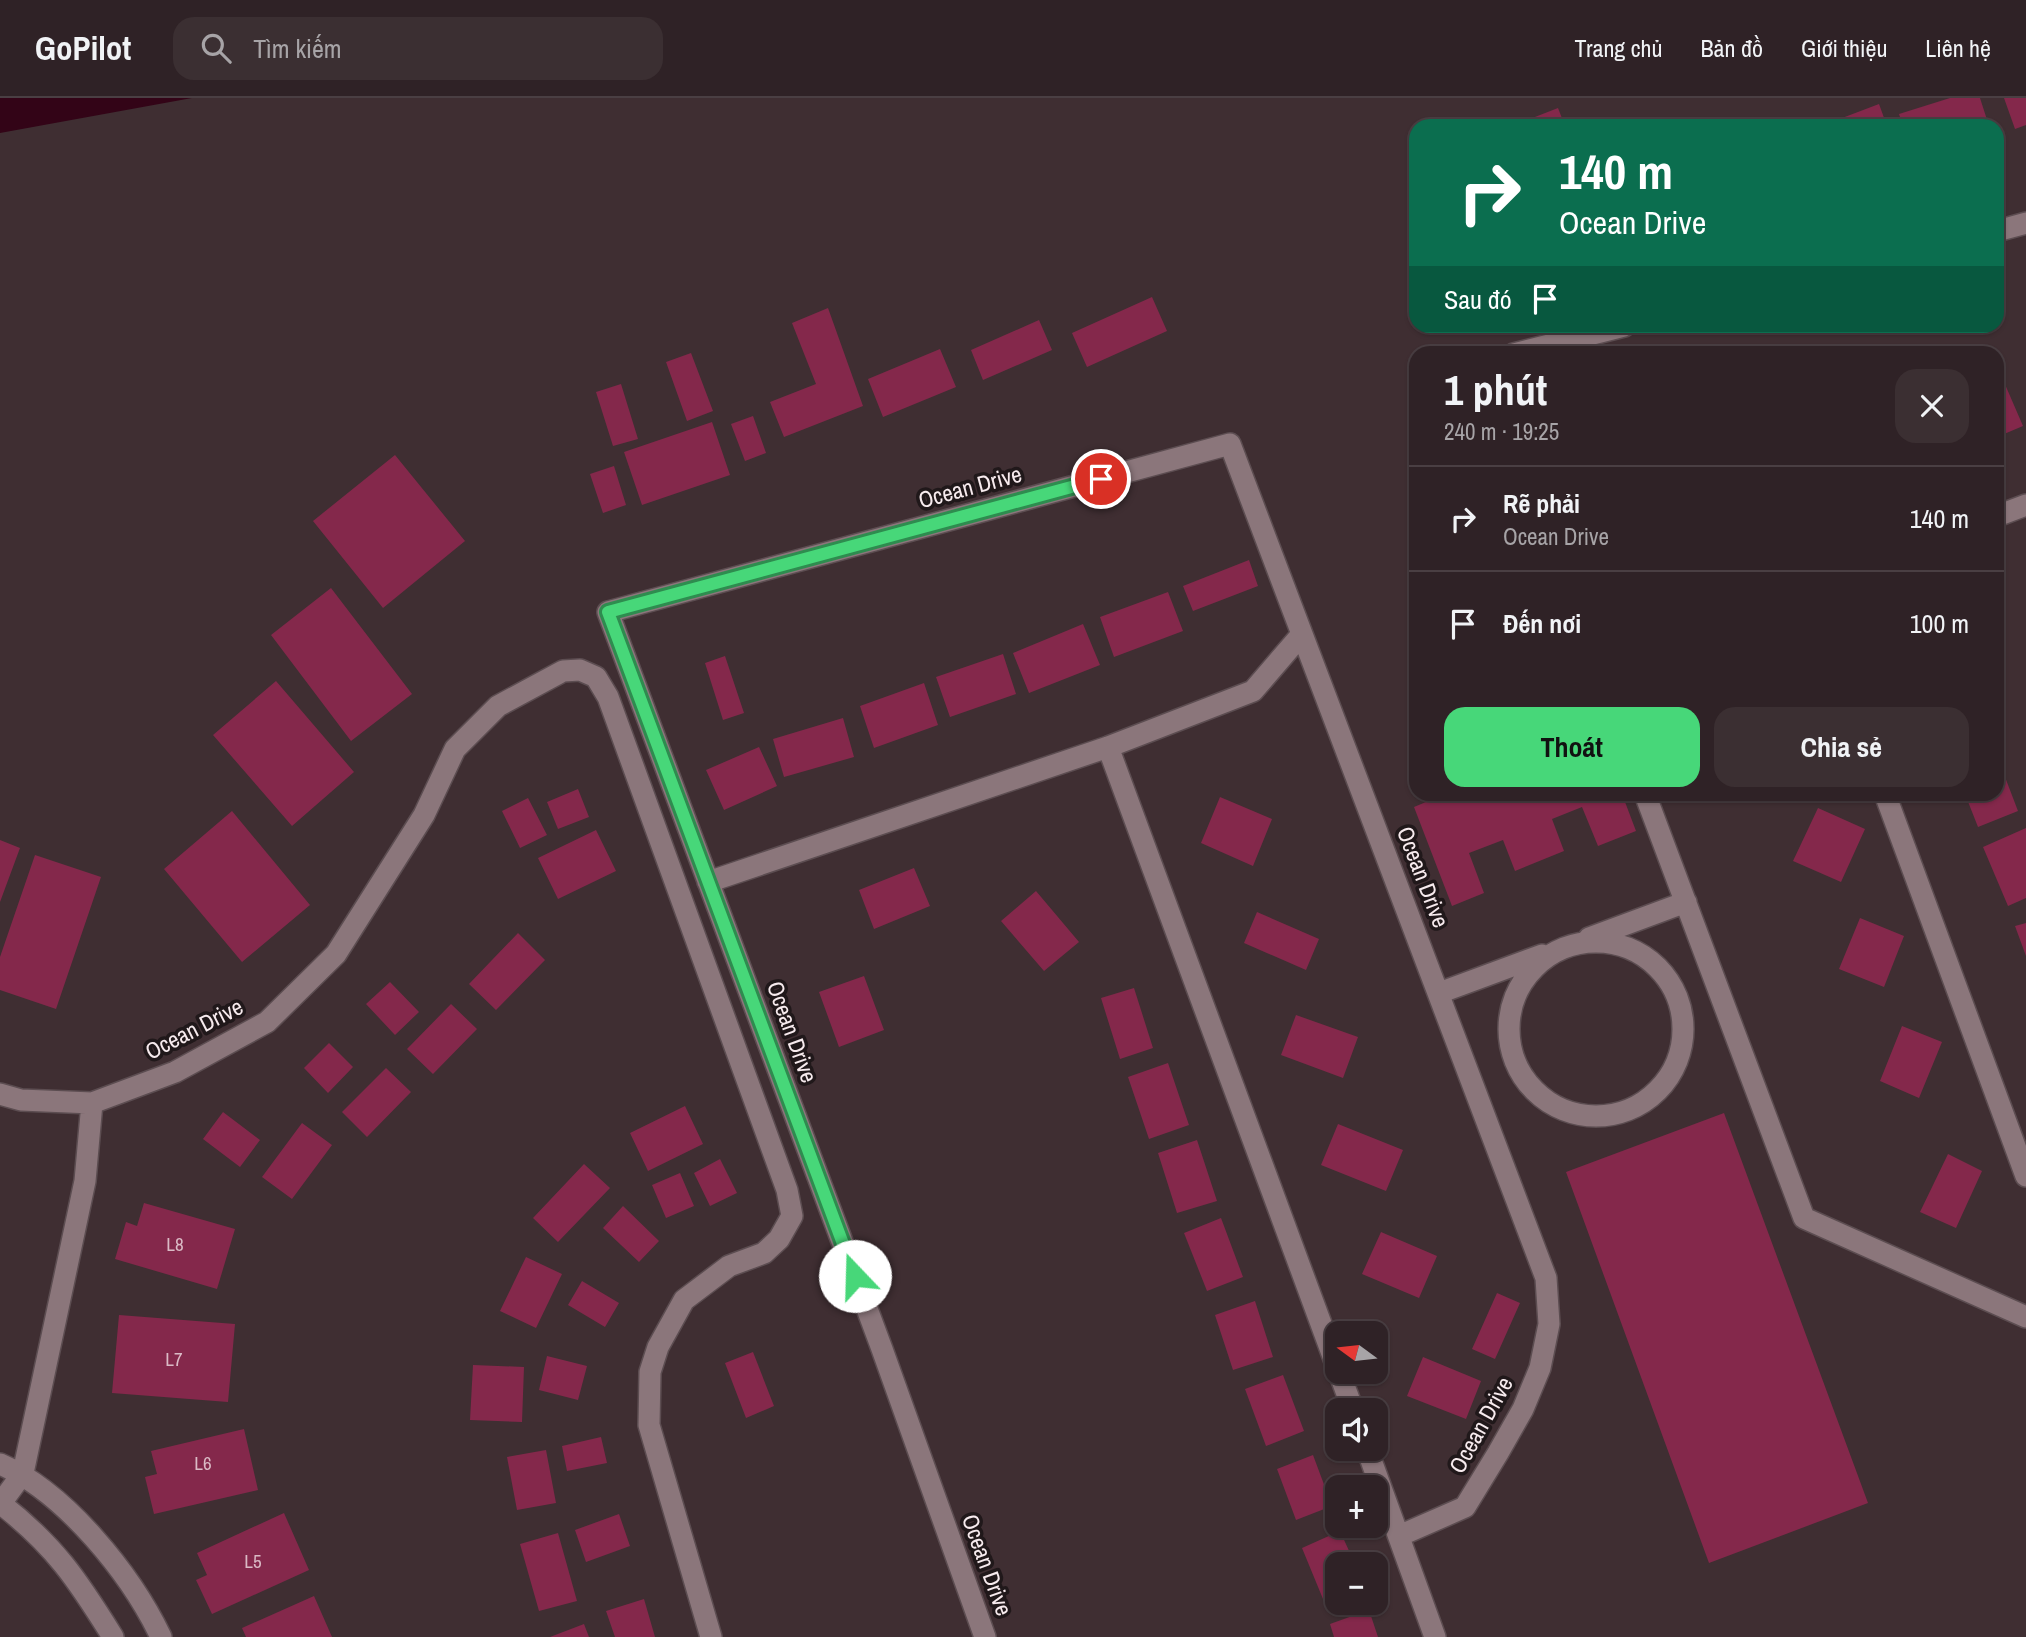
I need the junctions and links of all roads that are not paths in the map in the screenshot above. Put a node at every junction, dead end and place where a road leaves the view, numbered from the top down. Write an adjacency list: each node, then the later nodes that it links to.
1 (2026, 223): 2 (street)
2 (2004, 229)
3 (1596, 333): 4 (street)
4 (1545, 346)
5 (2026, 505): 6 (street)
6 (2004, 513)
7 (1302, 634): 8 (street); 11 (street, Ocean Drive); 14 (street, Ocean Drive)
8 (1108, 747): 11 (street); 19 (street)
9 (1648, 801): 12 (street)
10 (1888, 801): 17 (street)
11 (708, 882): 28 (street, Ocean Drive)
12 (1686, 902): 13 (street); 18 (street)
13 (1562, 948): 13 (street); 14 (street)
14 (1439, 993): 24 (street, Ocean Drive)
15 (0, 1094): 16 (street, Ocean Drive)
16 (92, 1103): 22 (street); 27 (street, Ocean Drive)
17 (2026, 1176)
18 (2026, 1317)
19 (1325, 1335)
20 (1371, 1461): 24 (street)
21 (0, 1464): 22 (street)
22 (23, 1474): 23 (street); 26 (street)
23 (0, 1503): 25 (street)
24 (1399, 1536): 29 (street)
25 (113, 1637)
26 (161, 1637)
27 (711, 1637)
28 (985, 1637)
29 (1435, 1637)

